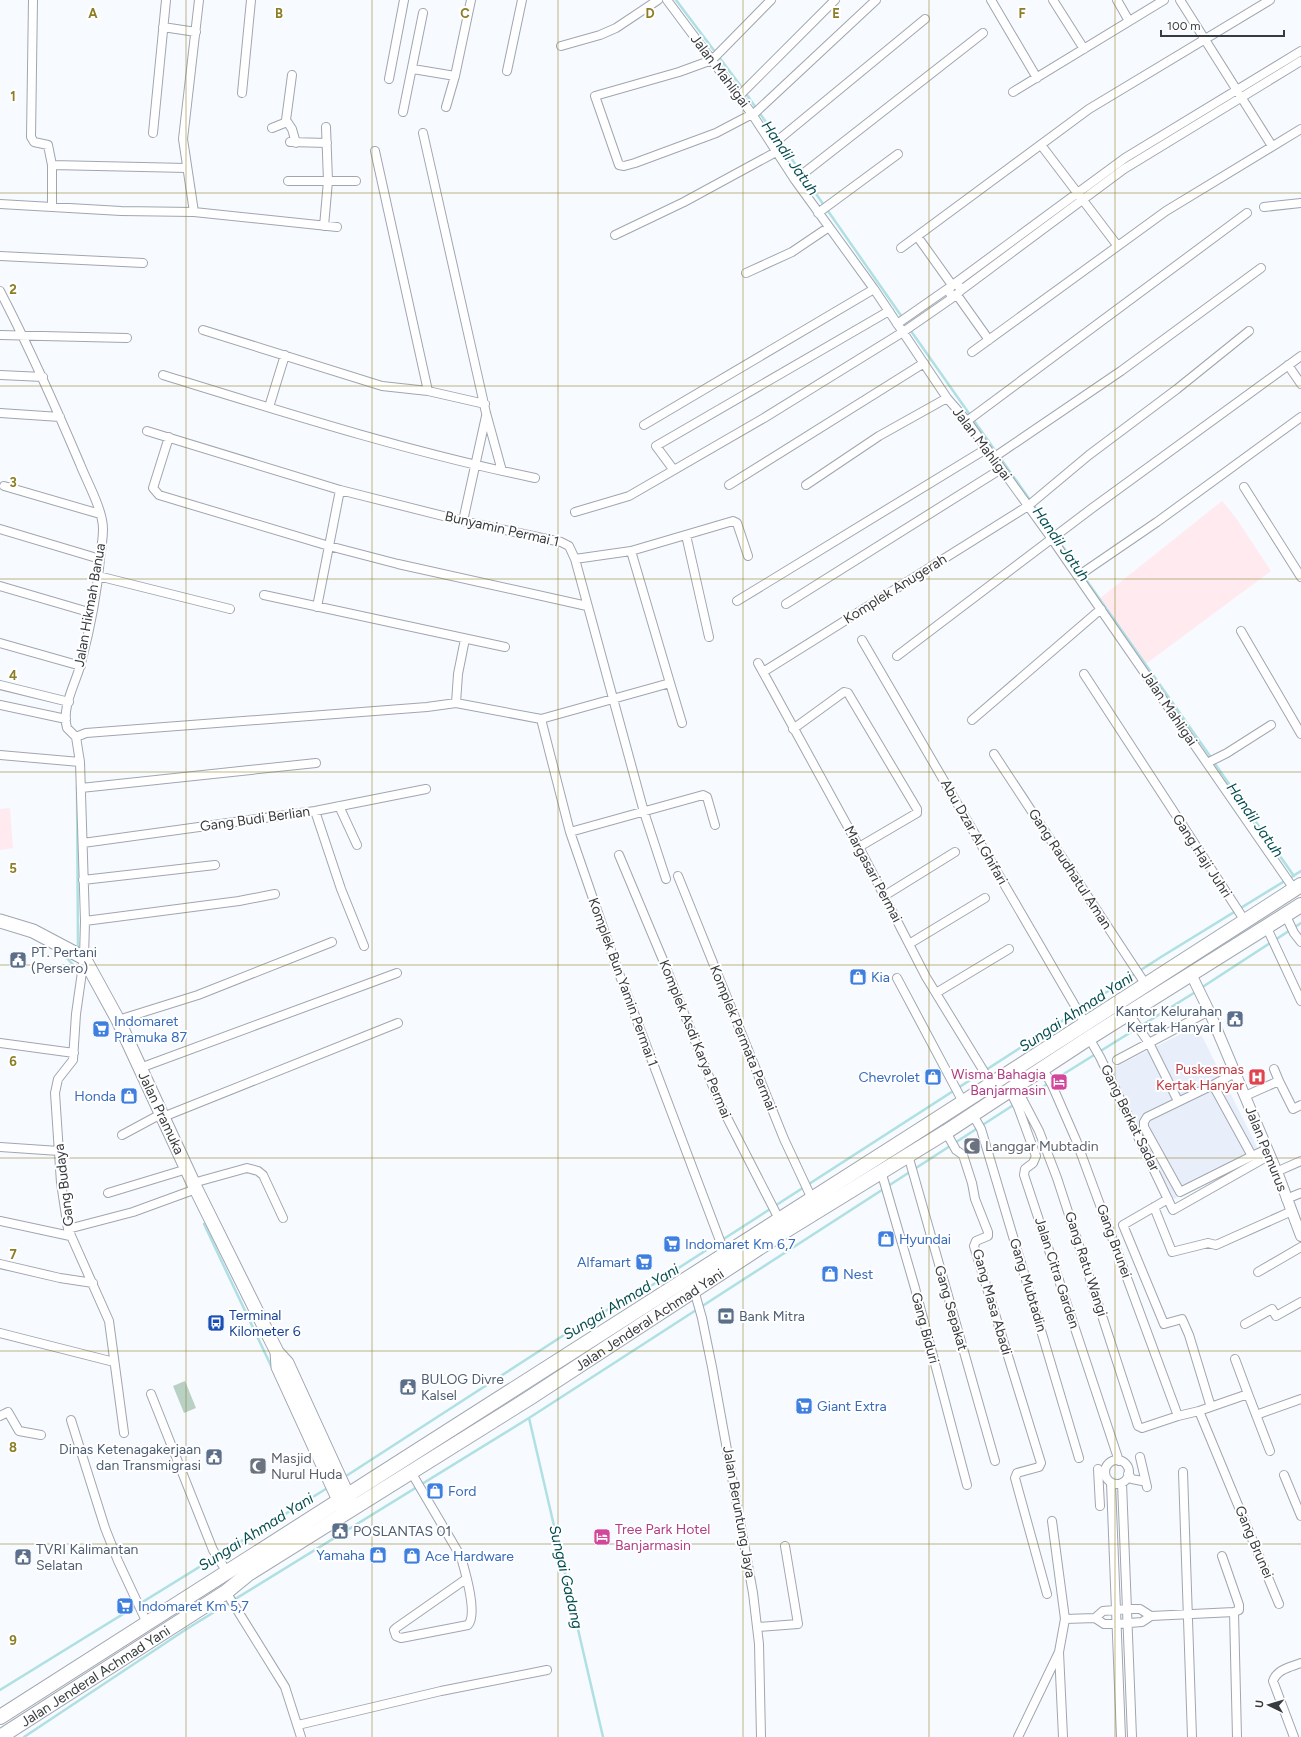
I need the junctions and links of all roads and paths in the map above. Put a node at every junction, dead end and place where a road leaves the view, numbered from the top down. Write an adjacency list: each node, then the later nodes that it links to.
1 (33, 0): 58 (street)
2 (166, 0): 22 (street)
3 (199, 0): 23 (street)
4 (250, 0): 40 (street)
5 (404, 0): 36 (street)
6 (471, 0): 34 (street)
7 (522, 0): 32 (street)
8 (658, 0): 26 (street)
9 (667, 0): 29 (street, Jalan Mahligai)
10 (771, 0): 29 (street)
11 (835, 0): 38 (street)
12 (876, 0): 43 (street)
13 (991, 0): 35 (street)
14 (1053, 0): 27 (street)
15 (1117, 0): 21 (street)
16 (1164, 0): 21 (street)
17 (1180, 0): 25 (street)
18 (1270, 0): 25 (street)
19 (423, 13): 31 (street)
20 (925, 19): 53 (street)
21 (1129, 21): 27 (street)
22 (163, 27): 23 (street); 49 (street)
23 (196, 32): 59 (street)
24 (983, 33): 60 (street)
25 (1205, 40): 37 (street); 54 (street)
26 (561, 46)
27 (1084, 49): 35 (street)
28 (1301, 51): 37 (street)
29 (716, 56): 38 (street, Jalan Mahligai); 43 (street)
30 (1301, 61): 41 (street)
31 (413, 69): 34 (street); 44 (street)
32 (508, 71)
33 (292, 75): 45 (street)
34 (455, 76): 42 (street)
35 (1037, 78): 39 (street)
36 (389, 79)
37 (1237, 91): 41 (street); 51 (street)
38 (743, 92): 43 (street, Jalan Mahligai)
39 (1014, 92)
40 (242, 93)
41 (1242, 98): 51 (street); 55 (street)
42 (446, 106)
43 (757, 111): 53 (street, Jalan Mahligai)
44 (403, 112)
45 (287, 122): 47 (street); 52 (street)
46 (326, 127): 52 (street)
47 (272, 128)
48 (1301, 129): 55 (street)
49 (153, 133)
50 (423, 133): 108 (street)
51 (1170, 136): 64 (street)
52 (327, 143): 62 (street)
53 (777, 144): 60 (street, Jalan Mahligai); 75 (street)
54 (1041, 144): 64 (street); 76 (street)
55 (1272, 146): 77 (street)
56 (375, 151): 105 (street)
57 (898, 154): 69 (street)
58 (52, 165): 59 (street); 67 (street)
59 (187, 168): 70 (street)
60 (800, 177): 69 (street, Jalan Mahligai)
61 (288, 181): 62 (street)
62 (328, 181): 63 (street); 72 (street)
63 (356, 181)
64 (1080, 197): 77 (street); 83 (street); 86 (street)
65 (1301, 203): 68 (street)
66 (0, 204): 67 (street)
67 (52, 206): 70 (street)
68 (1264, 207)
69 (823, 209): 74 (street, Jalan Mahligai)
70 (194, 212): 72 (street)
71 (1247, 213): 112 (street)
72 (324, 226): 73 (street)
73 (337, 227)
74 (829, 227): 82 (street); 84 (street, Jalan Mahligai)
75 (616, 235)
76 (917, 236): 78 (street); 83 (street)
77 (1117, 245): 95 (street)
78 (901, 248)
79 (0, 256): 80 (street)
80 (143, 263)
81 (1262, 268): 117 (street)
82 (746, 273)
83 (952, 285): 86 (street); 88 (street)
84 (874, 289): 87 (street, Jalan Mahligai); 113 (street)
85 (0, 291): 93 (street, Jalan Hikmah Banua)
86 (957, 294): 91 (street); 95 (street)
87 (889, 311): 88 (street, Jalan Mahligai); 119 (street)
88 (898, 324): 91 (street, Jalan Mahligai)
89 (203, 330): 97 (street)
90 (1249, 331): 128 (street, Komplek Anugerah)
91 (903, 332): 99 (street, Jalan Mahligai); 119 (street)
92 (0, 335): 93 (street)
93 (23, 335): 94 (street); 103 (street, Jalan Hikmah Banua)
94 (126, 338)
95 (989, 340): 96 (street)
96 (972, 352)
97 (285, 355): 105 (street); 107 (street)
98 (1301, 356): 100 (street)
99 (924, 363): 106 (street, Jalan Mahligai); 123 (street)
100 (1288, 365): 104 (street); 134 (street)
101 (0, 376): 103 (street)
102 (163, 376): 107 (street)
103 (43, 377): 110 (street, Jalan Hikmah Banua)
104 (1301, 384)
105 (428, 391): 108 (street)
106 (947, 398): 112 (street, Jalan Mahligai); 124 (street)
107 (269, 407): 118 (street)
108 (486, 409): 118 (street); 121 (street)
109 (0, 413): 110 (street)
110 (60, 417): 130 (street, Jalan Hikmah Banua)
111 (1301, 417): 140 (street)
112 (970, 418): 116 (street, Jalan Mahligai)
113 (644, 425)
114 (147, 431): 115 (street, Bunyamin Permai 1)
115 (169, 437): 127 (street, Bunyamin Permai 1); 135 (street)
116 (986, 449): 117 (street, Jalan Mahligai); 145 (street)
117 (996, 456): 120 (street, Jalan Mahligai)
118 (476, 465): 121 (street); 131 (street)
119 (673, 469): 129 (street)
120 (1001, 469): 128 (street, Jalan Mahligai); 146 (street)
121 (502, 471): 122 (street)
122 (535, 478)
123 (729, 485)
124 (806, 485)
125 (4, 486): 130 (street)
126 (1244, 487): 142 (street)
127 (340, 490): 131 (street, Bunyamin Permai 1); 135 (street)
128 (1031, 504): 134 (street, Jalan Mahligai); 161 (street, Komplek Anugerah)
129 (575, 512)
130 (100, 514): 138 (street, Jalan Hikmah Banua)
131 (463, 521): 139 (street, Bunyamin Permai 1)
132 (0, 529): 138 (street)
133 (686, 535): 136 (street); 137 (street); 153 (street)
134 (1054, 537): 140 (street, Jalan Mahligai); 158 (street)
135 (329, 546): 147 (street); 148 (street)
136 (631, 551): 139 (street); 163 (street)
137 (748, 556)
138 (100, 559): 141 (street, Jalan Hikmah Banua)
139 (575, 559): 148 (street, Bunyamin Permai 1)
140 (1081, 574): 149 (street, Jalan Mahligai)
141 (98, 576): 150 (street); 151 (street, Jalan Hikmah Banua)
142 (1301, 577)
143 (0, 586): 151 (street)
144 (264, 595): 147 (street)
145 (737, 601)
146 (786, 604)
147 (317, 606): 154 (street)
148 (587, 606): 165 (street, Bunyamin Permai 1)
149 (1101, 608): 171 (street); 180 (street, Jalan Mahligai)
150 (230, 609)
151 (92, 613): 160 (street, Jalan Hikmah Banua)
152 (1241, 631): 175 (street)
153 (709, 636)
154 (465, 639): 157 (street); 167 (street)
155 (862, 640): 221 (street, Abu Dzar Al Ghifari)
156 (0, 643): 160 (street)
157 (505, 647)
158 (897, 656)
159 (758, 663): 161 (street, Margasari Permai)
160 (81, 666): 166 (street, Jalan Hikmah Banua)
161 (763, 672): 174 (street, Margasari Permai)
162 (1084, 674): 203 (street, Gang Haji Juhri)
163 (670, 683): 165 (street); 172 (street)
164 (0, 685): 166 (street)
165 (613, 698): 170 (street); 186 (street, Bunyamin Permai 1)
166 (69, 702): 169 (street, Jalan Hikmah Banua)
167 (456, 703): 170 (street); 176 (street)
168 (0, 705): 169 (street)
169 (66, 719): 176 (street)
170 (541, 719): 188 (street, Komplek Bun Yamin Permai 1)
171 (972, 720)
172 (682, 723)
173 (1271, 725): 180 (street)
174 (794, 729): 191 (street, Margasari Permai); 191 (street)
175 (1301, 734)
176 (76, 736): 179 (street)
177 (994, 754): 216 (street, Gang Raudhatul Aman)
178 (0, 755): 179 (street)
179 (80, 762): 182 (street)
180 (1207, 763): 198 (street, Jalan Mahligai)
181 (316, 764): 182 (street)
182 (81, 788): 189 (street)
183 (426, 789): 184 (street, Gang Budi Berlian)
184 (339, 806): 185 (street, Gang Budi Berlian); 190 (street)
185 (315, 811): 189 (street, Gang Budi Berlian); 211 (street)
186 (644, 812): 187 (street); 188 (street); 196 (street, Bunyamin Permai 1)
187 (715, 825)
188 (570, 832): 269 (street, Komplek Bun Yamin Permai 1)
189 (83, 843): 197 (street)
190 (357, 845)
191 (859, 847): 200 (street, Margasari Permai)
192 (955, 852): 200 (street)
193 (619, 855): 265 (street, Komplek Asdi Karya Permai)
194 (215, 864): 197 (street)
195 (678, 876): 259 (street, Komplek Permata Permai)
196 (666, 879)
197 (84, 880): 205 (street)
198 (1295, 885): 203 (highway, Jalan Jenderal Achmad Yani)
199 (275, 894): 205 (street)
200 (884, 896): 210 (street, Margasari Permai)
201 (984, 898): 210 (street)
202 (1301, 905): 206 (highway, Jalan Jenderal Achmad Yani)
203 (1242, 917): 216 (highway, Jalan Jenderal Achmad Yani)
204 (0, 921): 213 (main road)
205 (85, 921): 213 (street)
206 (1290, 923): 207 (highway, Jalan Jenderal Achmad Yani); 209 (street)
207 (1270, 936): 215 (highway, Jalan Jenderal Achmad Yani); 219 (street)
208 (332, 942): 222 (street)
209 (1301, 942)
210 (909, 944): 218 (street, Margasari Permai)
211 (364, 946)
212 (1009, 949): 218 (street)
213 (84, 958): 222 (main road, Jalan Pramuka); 228 (street, Gang Budaya)
214 (397, 973): 230 (street)
215 (1191, 974): 220 (street, Jalan Pemurus); 223 (highway, Jalan Jenderal Achmad Yani)
216 (1140, 976): 221 (highway, Jalan Jenderal Achmad Yani)
217 (897, 978): 237 (street)
218 (936, 993): 234 (street, Margasari Permai)
219 (1301, 1001)
220 (1209, 1011): 225 (street); 232 (street, Jalan Pemurus)
221 (1080, 1014): 234 (highway, Jalan Jenderal Achmad Yani)
222 (118, 1020): 230 (main road, Jalan Pramuka)
223 (1135, 1023): 225 (street); 227 (highway, Jalan Jenderal Achmad Yani)
224 (398, 1024): 242 (street)
225 (1149, 1042): 229 (street); 240 (street)
226 (0, 1043): 228 (street)
227 (1092, 1044): 233 (highway, Jalan Jenderal Achmad Yani); 260 (street, Gang Berkat Sadar)
228 (74, 1053): 247 (street, Gang Budaya)
229 (1117, 1060)
230 (140, 1068): 242 (main road, Jalan Pramuka)
231 (1274, 1069): 235 (street)
232 (1235, 1073): 236 (street); 238 (street, Jalan Pemurus)
233 (1048, 1077): 239 (highway, Jalan Jenderal Achmad Yani); 287 (street, Gang Brunei)
234 (988, 1078): 237 (highway, Jalan Jenderal Achmad Yani)
235 (1279, 1081): 238 (street); 241 (street)
236 (1213, 1085): 240 (street); 249 (street)
237 (958, 1092): 255 (highway, Jalan Jenderal Achmad Yani)
238 (1245, 1096): 248 (street, Jalan Pemurus)
239 (1018, 1097): 243 (highway, Jalan Jenderal Achmad Yani); 287 (street, Gang Ratu Wangi); 294 (street, Jalan Citra Garden)
240 (1178, 1101): 249 (street)
241 (1301, 1104)
242 (162, 1116): 244 (street); 252 (main road, Jalan Pramuka)
243 (977, 1123): 245 (highway, Jalan Jenderal Achmad Yani); 292 (street, Gang Mubtadin)
244 (122, 1135)
245 (951, 1140): 251 (highway, Jalan Jenderal Achmad Yani); 312 (street, Gang Masa Abadi)
246 (0, 1147): 247 (street)
247 (59, 1151): 267 (street, Gang Budaya)
248 (1269, 1152): 249 (street); 254 (street, Jalan Pemurus); 260 (street)
249 (1252, 1156)
250 (1301, 1161): 254 (street)
251 (912, 1165): 253 (highway, Jalan Jenderal Achmad Yani); 293 (street, Gang Sepakat)
252 (187, 1169): 256 (main road, Jalan Pramuka); 257 (street)
253 (881, 1171): 255 (highway, Jalan Jenderal Achmad Yani); 302 (street, Gang Biduri)
254 (1276, 1172): 261 (street, Jalan Pemurus)
255 (854, 1180): 259 (highway, Jalan Jenderal Achmad Yani); 274 (highway, Jalan Jenderal Achmad Yani)
256 (194, 1186): 264 (street); 267 (street); 304 (main road, Jalan Pramuka)
257 (108, 1193)
258 (1301, 1193): 261 (street)
259 (812, 1199): 265 (highway, Jalan Jenderal Achmad Yani)
260 (1168, 1199): 262 (street)
261 (1286, 1199): 263 (street, Jalan Pemurus)
262 (1154, 1207): 263 (street); 283 (street)
263 (1292, 1211): 268 (street, Jalan Pemurus)
264 (283, 1218)
265 (779, 1219): 269 (highway, Jalan Jenderal Achmad Yani)
266 (0, 1220): 267 (street)
267 (69, 1232): 273 (street, Gang Budaya)
268 (1301, 1236)
269 (722, 1245): 304 (highway, Jalan Jenderal Achmad Yani)
270 (1301, 1247): 272 (street)
271 (0, 1264): 273 (street)
272 (1258, 1272)
273 (93, 1283): 279 (street, Gang Budaya)
274 (694, 1290): 298 (highway, Jalan Jenderal Achmad Yani); 325 (street, Jalan Beruntung Jaya)
275 (1301, 1302): 276 (street)
276 (1245, 1324)
277 (0, 1333): 279 (street)
278 (1235, 1359): 281 (street)
279 (114, 1362): 289 (street, Gang Budaya)
280 (151, 1394): 310 (street)
281 (1248, 1394): 284 (street); 285 (street)
282 (1301, 1399): 285 (street)
283 (1210, 1404)
284 (1199, 1411): 287 (street); 314 (street, Gang Brunei)
285 (1256, 1415): 291 (street)
286 (0, 1416): 290 (street)
287 (1178, 1416)
288 (71, 1420): 322 (street)
289 (124, 1433)
290 (41, 1436)
291 (1270, 1451)
292 (1078, 1458)
293 (995, 1461)
294 (1119, 1461): 295 (street); 299 (street)
295 (1128, 1471): 300 (street); 300 (street); 301 (street)
296 (1183, 1472): 318 (street)
297 (1284, 1475): 306 (street)
298 (413, 1477): 304 (highway, Jalan Jenderal Achmad Yani); 311 (street)
299 (1103, 1478): 301 (street); 305 (street); 316 (street)
300 (1144, 1478): 303 (street)
301 (1122, 1483): 315 (street)
302 (967, 1485)
303 (1147, 1487)
304 (342, 1494): 310 (highway, Jalan Jenderal Achmad Yani); 313 (highway, Jalan Jenderal Achmad Yani)
305 (1100, 1506)
306 (1301, 1516)
307 (1052, 1521): 321 (street)
308 (785, 1546): 325 (street)
309 (1222, 1556): 317 (street)
310 (227, 1572): 322 (highway, Jalan Jenderal Achmad Yani)
311 (466, 1579): 311 (street)
312 (1047, 1594)
313 (228, 1595): 329 (highway, Jalan Jenderal Achmad Yani); 334 (street)
314 (1279, 1604)
315 (1127, 1609): 316 (street); 319 (street); 323 (street)
316 (1116, 1610): 320 (street); 324 (street)
317 (1235, 1612): 318 (street); 335 (street)
318 (1188, 1614): 319 (street); 343 (street)
319 (1151, 1616): 323 (street)
320 (1095, 1618): 321 (street); 324 (street)
321 (1065, 1619): 327 (street)
322 (147, 1623): 326 (highway, Jalan Jenderal Achmad Yani)
323 (1128, 1623): 324 (street); 342 (street)
324 (1117, 1624): 341 (street)
325 (758, 1627): 338 (street, Jalan Beruntung Jaya)
326 (108, 1648): 328 (highway, Jalan Jenderal Achmad Yani); 329 (highway)
327 (1059, 1652): 339 (street); 340 (street)
328 (94, 1657): 331 (highway); 333 (highway, Jalan Jenderal Achmad Yani)
329 (117, 1662): 331 (highway, Jalan Jenderal Achmad Yani)
330 (1301, 1663): 345 (street)
331 (104, 1670): 336 (highway, Jalan Jenderal Achmad Yani)
332 (547, 1670): 334 (street)
333 (0, 1717)
334 (298, 1725): 337 (street)
335 (1237, 1733): 344 (street)
336 (0, 1737)
337 (301, 1737)
338 (761, 1737)
339 (1018, 1737)
340 (1063, 1737)
341 (1121, 1737)
342 (1132, 1737)
343 (1192, 1737)
344 (1245, 1737)
345 (1294, 1737)

